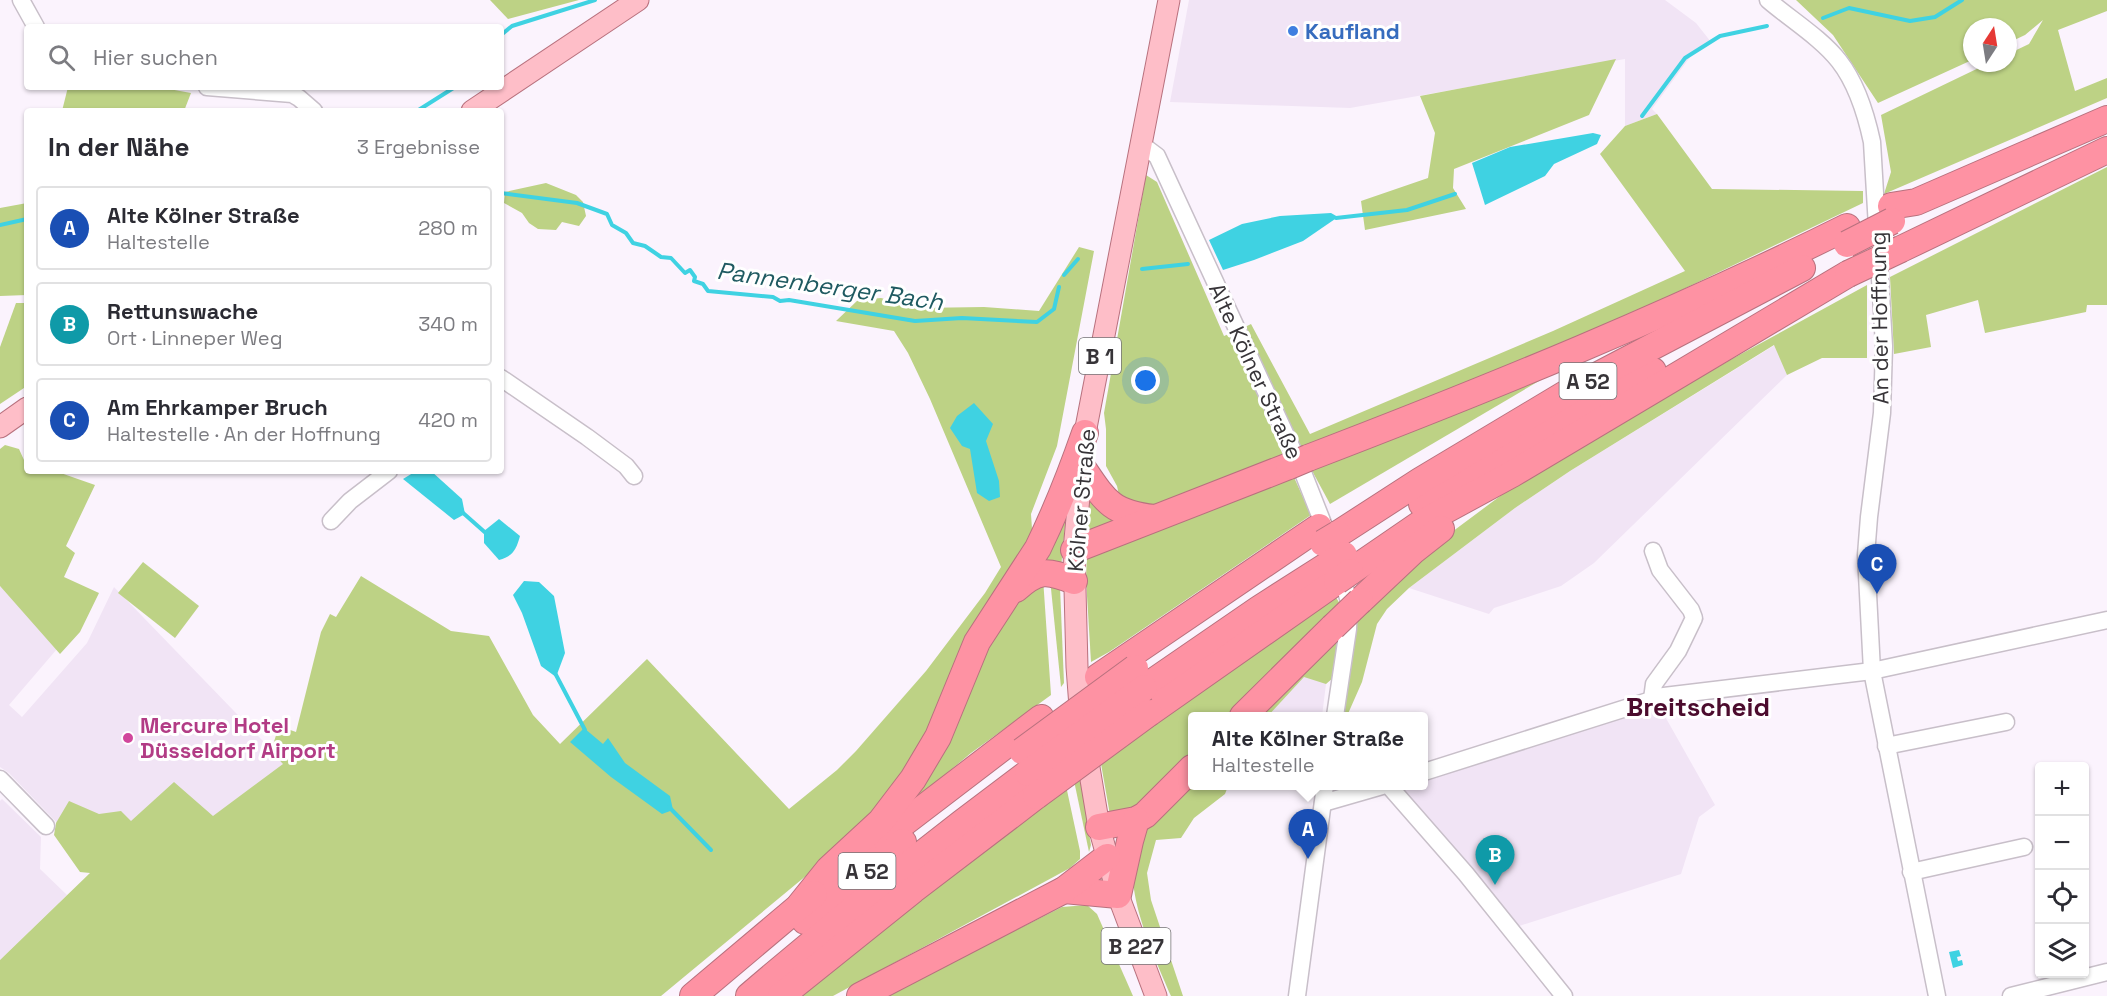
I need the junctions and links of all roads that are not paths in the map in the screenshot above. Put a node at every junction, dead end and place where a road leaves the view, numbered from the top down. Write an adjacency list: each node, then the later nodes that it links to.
1 (21, 0): 5 (street)
2 (638, 0): 8 (main road)
3 (1169, 0): 12 (main road, Kölner Straße / B 1)
4 (1768, 0): 33 (street, An der Hoffnung)
5 (34, 24)
6 (243, 90): 9 (street)
7 (503, 90): 10 (main road)
8 (504, 90)
9 (311, 108)
10 (476, 108)
11 (2107, 119): 14 (highway, A 52, bridge)
12 (1141, 144): 20 (main road, Kölner Straße / B 1); 36 (street, Alte Kölner Straße)
13 (2107, 150): 16 (highway, A 52, bridge)
14 (1847, 235): 15 (highway); 27 (highway, A 52)
15 (1774, 263): 25 (highway); 27 (highway)
16 (1848, 274): 23 (highway); 27 (highway, A 52)
17 (504, 380): 24 (street)
18 (24, 410): 19 (main road)
19 (0, 427)
20 (1085, 433): 21 (main road, Kölner Straße / B 1); 31 (highway)
21 (1082, 467): 25 (highway); 28 (main road, Kölner Straße / B 1)
22 (385, 474): 26 (street)
23 (1512, 474): 27 (highway); 35 (highway, bridge)
24 (634, 476)
25 (1154, 518): 28 (highway)
26 (331, 521)
27 (1334, 549): 41 (highway, A 52, bridge); 41 (highway, bridge); 55 (highway)
28 (1074, 550): 30 (main road, Kölner Straße / B 1)
29 (1653, 551): 34 (street)
30 (1074, 581): 31 (highway); 49 (main road, Kölner Straße / B 1)
31 (1002, 602): 55 (highway)
32 (2107, 620): 33 (street)
33 (1872, 671): 34 (street); 38 (street, An der Hoffnung)
34 (1652, 699): 39 (street)
35 (1249, 712)
36 (1336, 712)
37 (2006, 722): 38 (street)
38 (1886, 746): 52 (street, An der Hoffnung)
39 (1428, 771)
40 (1188, 772): 47 (highway)
41 (1028, 773): 58 (highway, A 52); 59 (highway, A 52); 60 (highway)
42 (0, 779): 48 (street)
43 (1325, 790): 46 (street)
44 (1368, 790): 46 (street)
45 (1392, 790): 64 (street)
46 (1323, 803): 63 (street)
47 (1136, 820): 49 (highway); 54 (highway)
48 (46, 826)
49 (1099, 827): 51 (main road, Kölner Straße / B 1)
50 (2024, 847): 52 (street)
51 (1107, 857): 53 (highway); 54 (main road, Kölner Straße / B 227)
52 (1911, 872): 65 (street, An der Hoffnung)
53 (1064, 890): 54 (highway); 61 (highway)
54 (1118, 895): 62 (main road, Kölner Straße / B 227)
55 (800, 905): 57 (highway)
56 (2107, 972): 66 (street)
57 (693, 996)
58 (717, 996)
59 (749, 996)
60 (781, 996)
61 (860, 996)
62 (1156, 996)
63 (1297, 996)
64 (1564, 996)
65 (1937, 996)
66 (2011, 996)

